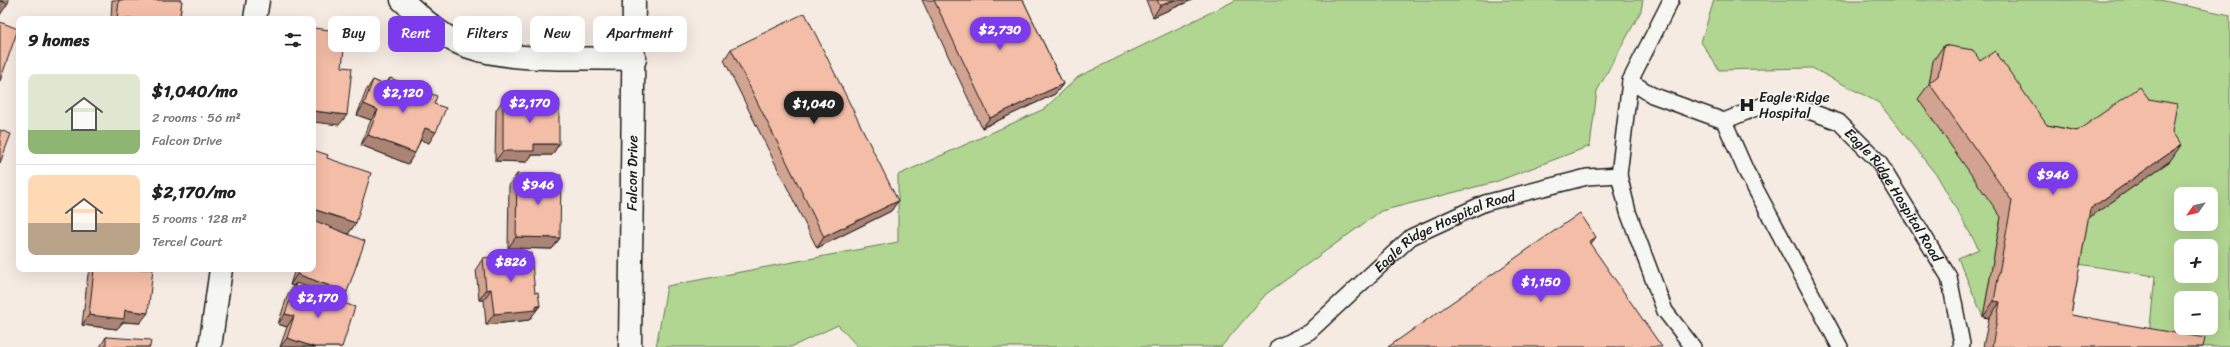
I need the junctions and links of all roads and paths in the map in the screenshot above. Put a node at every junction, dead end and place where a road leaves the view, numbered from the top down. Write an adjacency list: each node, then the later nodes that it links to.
1 (258, 0): 5 (street)
2 (402, 0): 6 (street)
3 (634, 0): 6 (street, Falcon Drive)
4 (1671, 0): 7 (lane)
5 (255, 16)
6 (635, 59): 13 (street, Falcon Drive)
7 (1630, 81): 8 (lane); 9 (lane)
8 (1724, 121): 16 (lane); 17 (lane, Eagle Ridge Hospital Road)
9 (1619, 175): 11 (lane, Eagle Ridge Hospital Road); 15 (lane)
10 (221, 272): 12 (street)
11 (1309, 340): 14 (lane, Eagle Ridge Hospital Road)
12 (210, 347)
13 (630, 347)
14 (1278, 347)
15 (1693, 347)
16 (1840, 347)
17 (1961, 347)

